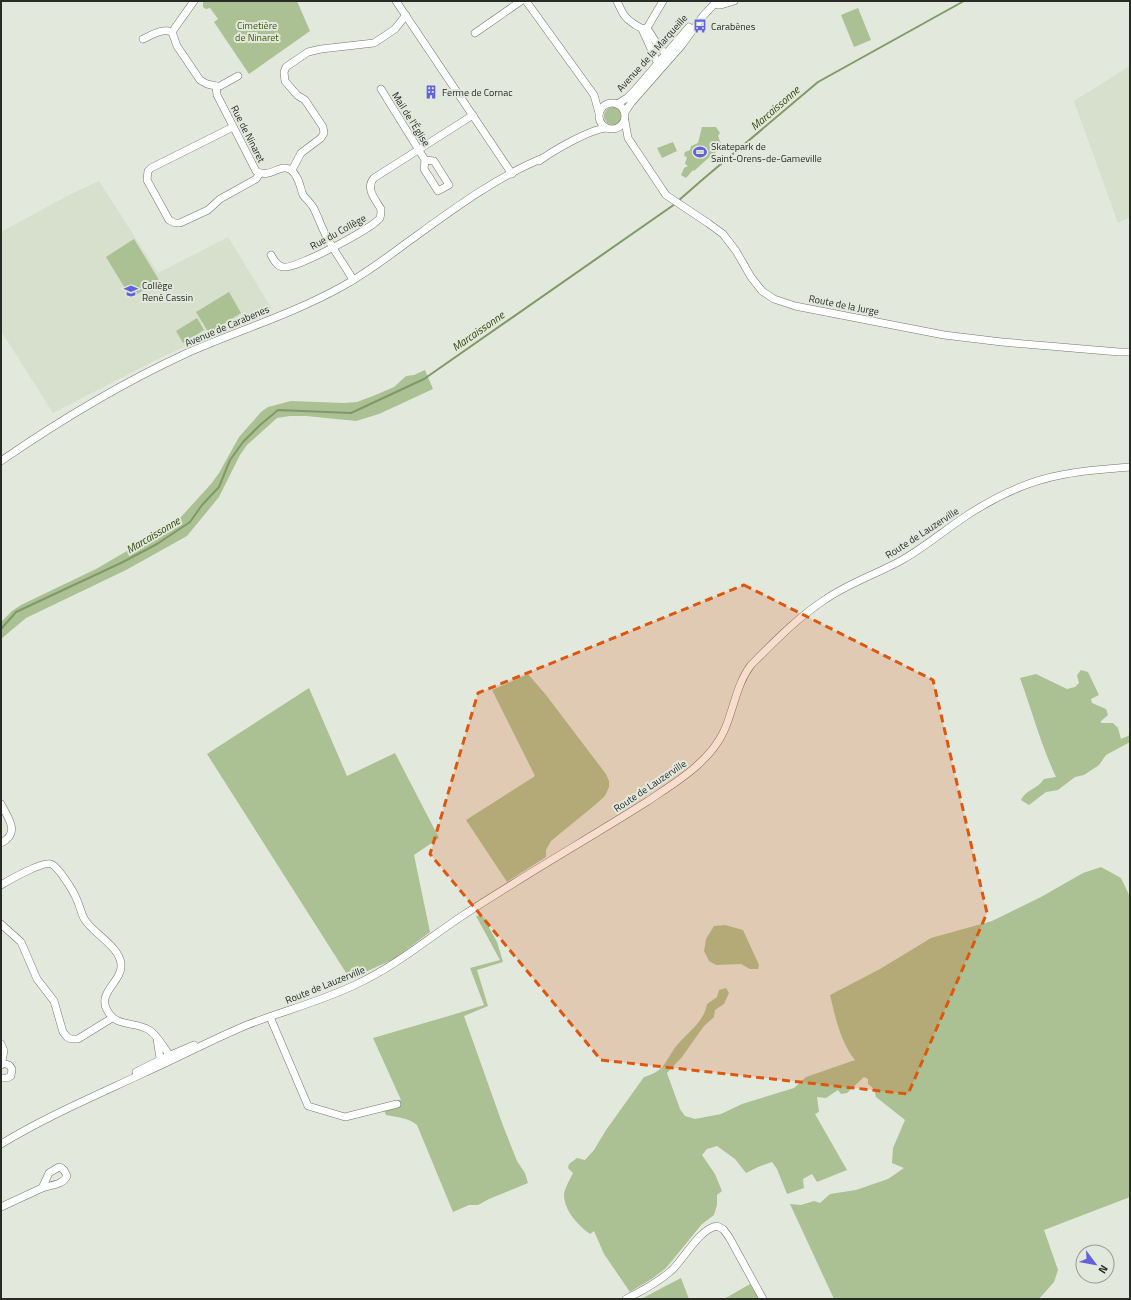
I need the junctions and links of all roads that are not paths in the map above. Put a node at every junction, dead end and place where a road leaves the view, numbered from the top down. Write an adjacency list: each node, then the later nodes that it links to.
1 (194, 1): 11 (street)
2 (396, 1): 9 (street)
3 (521, 1): 12 (street)
4 (526, 1): 19 (street)
5 (617, 1): 10 (street)
6 (663, 1): 10 (street)
7 (734, 1): 8 (street, Avenue de la Marqueille)
8 (716, 2): 14 (street, Avenue de la Marqueille)
9 (406, 15): 23 (street); 32 (street)
10 (644, 28): 14 (street); 15 (street)
11 (172, 32): 13 (street); 17 (street)
12 (475, 33)
13 (143, 39)
14 (667, 57): 15 (street, Avenue de la Marqueille); 21 (street, Avenue de la Marqueille)
15 (658, 64): 20 (street, Avenue de la Marqueille)
16 (238, 76): 17 (street)
17 (216, 86): 25 (street, Rue de Ninaret)
18 (380, 89): 29 (street, Mail de l'Église)
19 (594, 95): 20 (street); 22 (street)
20 (614, 103): 21 (street); 22 (street)
21 (625, 112): 24 (street)
22 (599, 114): 26 (street); 27 (street, Avenue de Carabenes)
23 (473, 115): 29 (street, Rue du Collège); 34 (street)
24 (625, 121): 26 (street); 28 (street, Route de la Jurge)
25 (233, 127): 33 (street, Rue de Ninaret); 33 (street)
26 (610, 129): 27 (street, Avenue de Carabenes); 28 (street, Route de la Jurge)
27 (583, 135): 30 (street, Avenue de Carabenes)
28 (628, 138): 39 (street, Route de la Jurge)
29 (418, 149): 31 (street, Mail de l'Église); 36 (street, Rue du Collège)
30 (543, 158): 34 (street, Avenue de Carabenes); 35 (street, Avenue de Carabenes)
31 (425, 160)
32 (292, 170): 33 (street, Rue de Ninaret); 36 (street)
33 (260, 174)
34 (512, 174): 35 (street, Avenue de Carabenes)
35 (459, 206): 38 (street, Avenue de Carabenes)
36 (333, 248): 37 (street, Rue du Collège); 38 (street)
37 (271, 255)
38 (353, 280): 40 (street, Avenue de Carabenes)
39 (1130, 352)
40 (1, 462)
41 (1130, 467): 46 (street, Route de Lauzerville)
42 (1, 804): 43 (street)
43 (1, 843)
44 (1, 884): 47 (street)
45 (1, 924): 47 (street)
46 (270, 1017): 49 (street, Route de Lauzerville); 52 (street)
47 (112, 1018): 49 (street)
48 (1, 1044): 50 (street)
49 (166, 1059): 53 (street, Route de Lauzerville)
50 (1, 1064): 51 (street)
51 (1, 1078)
52 (397, 1104)
53 (1, 1144)
54 (42, 1188): 55 (street)
55 (1, 1208)
56 (626, 1299): 57 (street)
57 (763, 1299)

